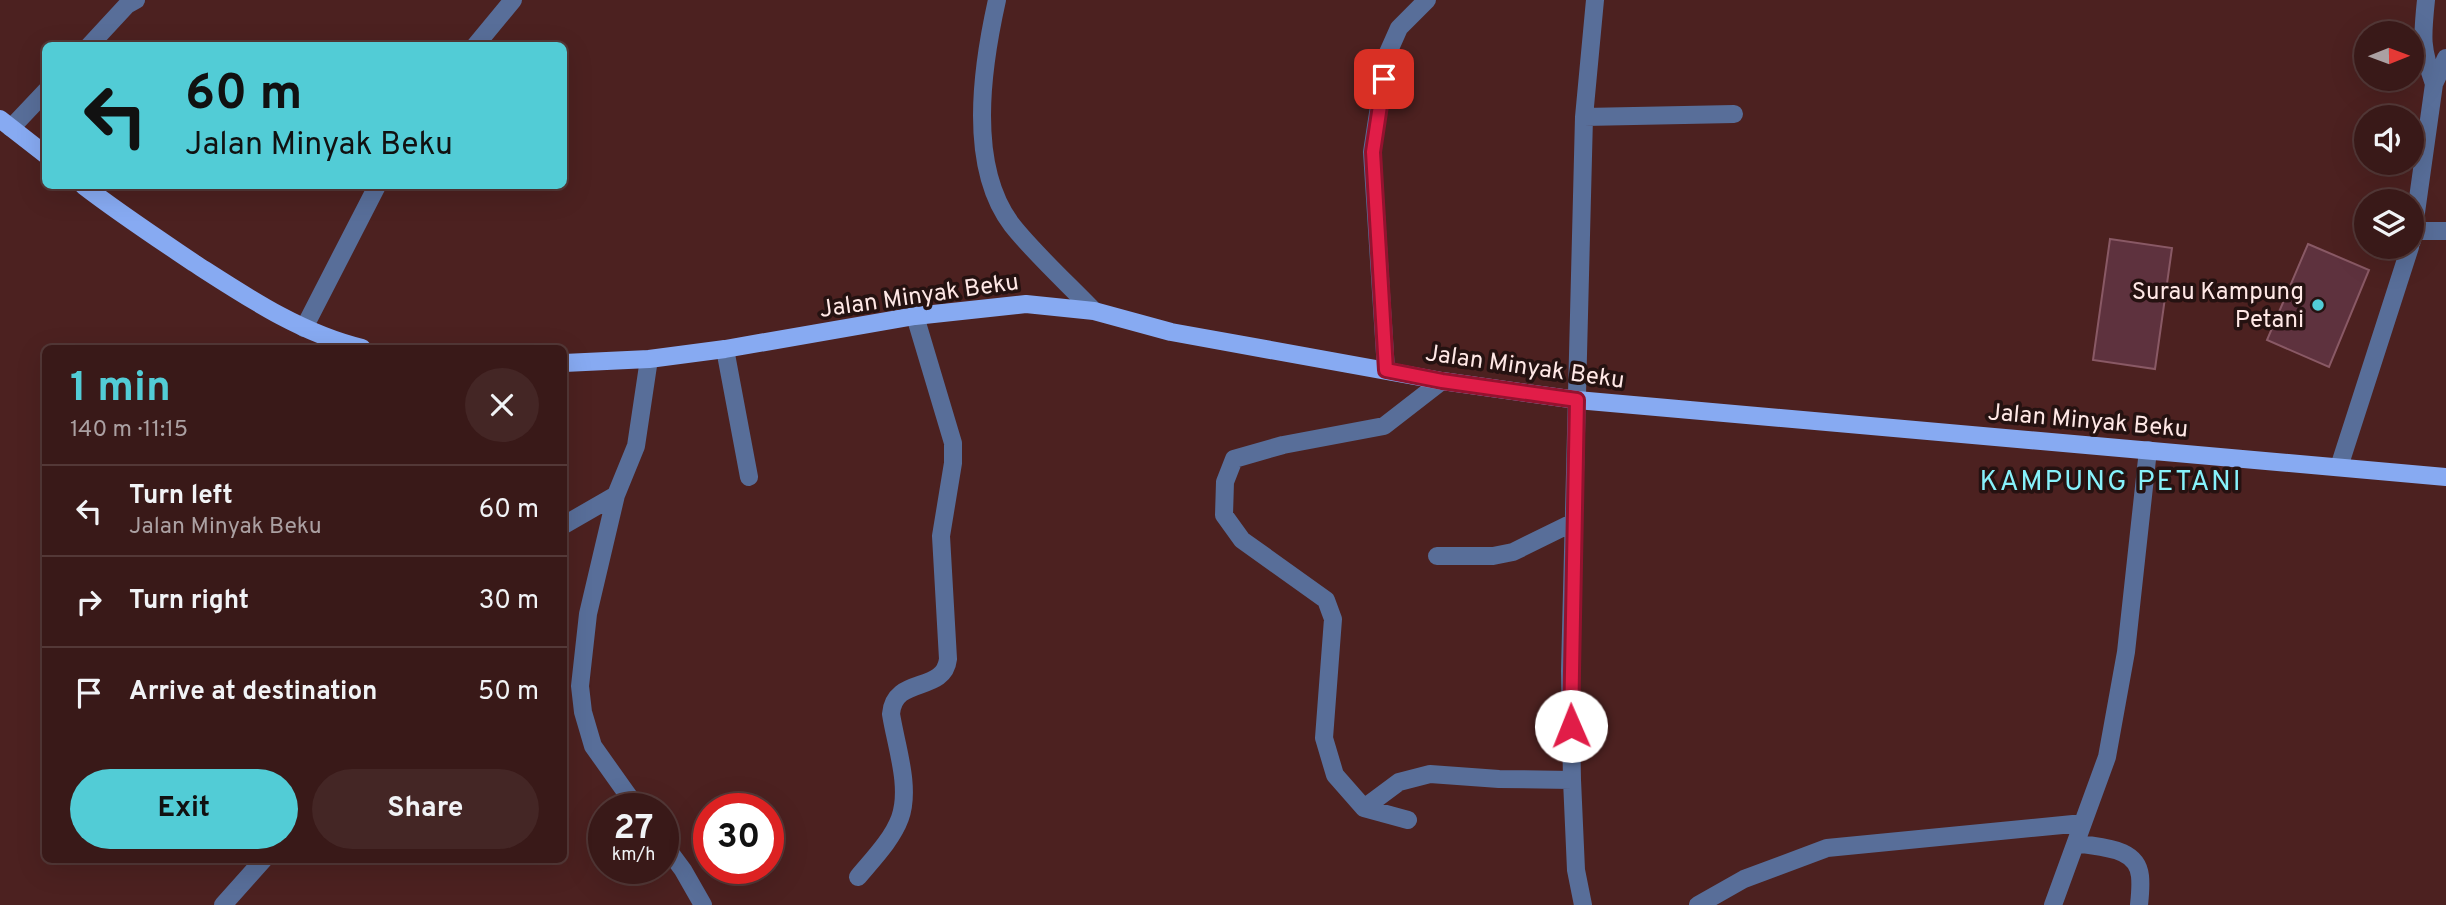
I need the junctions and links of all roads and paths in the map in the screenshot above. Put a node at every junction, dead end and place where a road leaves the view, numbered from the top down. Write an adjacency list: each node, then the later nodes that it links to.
1 (136, 0): 7 (street)
2 (513, 0): 8 (street)
3 (996, 0): 22 (street)
4 (1427, 0): 29 (street)
5 (1595, 0): 13 (street)
6 (2426, 0): 10 (street)
7 (93, 42)
8 (478, 42)
9 (2446, 58): 10 (street)
10 (2434, 83): 18 (street)
11 (42, 94): 14 (street)
12 (1734, 114): 13 (street)
13 (1584, 117): 31 (street)
14 (5, 123): 15 (main road)
15 (42, 152)
16 (87, 189): 24 (main road)
17 (375, 189): 24 (street)
18 (2419, 189)
19 (2446, 230): 20 (street)
20 (2424, 236)
21 (2406, 259): 33 (street)
22 (1094, 311): 23 (main road, Jalan Minyak Beku); 29 (main road, Jalan Minyak Beku)
23 (915, 316): 26 (main road, Jalan Minyak Beku); 48 (street)
24 (304, 328): 25 (main road)
25 (347, 345)
26 (725, 349): 27 (main road, Jalan Minyak Beku); 34 (street)
27 (649, 359): 28 (main road, Jalan Minyak Beku); 36 (street)
28 (567, 363)
29 (1386, 370): 30 (main road, Jalan Minyak Beku)
30 (1442, 381): 31 (main road, Jalan Minyak Beku); 42 (street)
31 (1577, 400): 32 (main road, Jalan Minyak Beku); 37 (street)
32 (2148, 450): 33 (main road, Jalan Minyak Beku); 44 (street)
33 (2339, 467): 35 (main road, Jalan Minyak Beku)
34 (749, 477)
35 (2446, 477)
36 (616, 495): 38 (street); 41 (street)
37 (1574, 522): 39 (street); 40 (street)
38 (567, 523)
39 (1437, 555)
40 (1572, 780): 42 (street); 51 (street)
41 (626, 793)
42 (1364, 808): 43 (street)
43 (1408, 820)
44 (2083, 823): 45 (street); 52 (street)
45 (2076, 843): 53 (street); 54 (street)
46 (260, 863): 49 (street)
47 (679, 865): 50 (street)
48 (858, 877)
49 (223, 905)
50 (703, 905)
51 (1583, 905)
52 (1698, 905)
53 (2053, 905)
54 (2139, 905)

